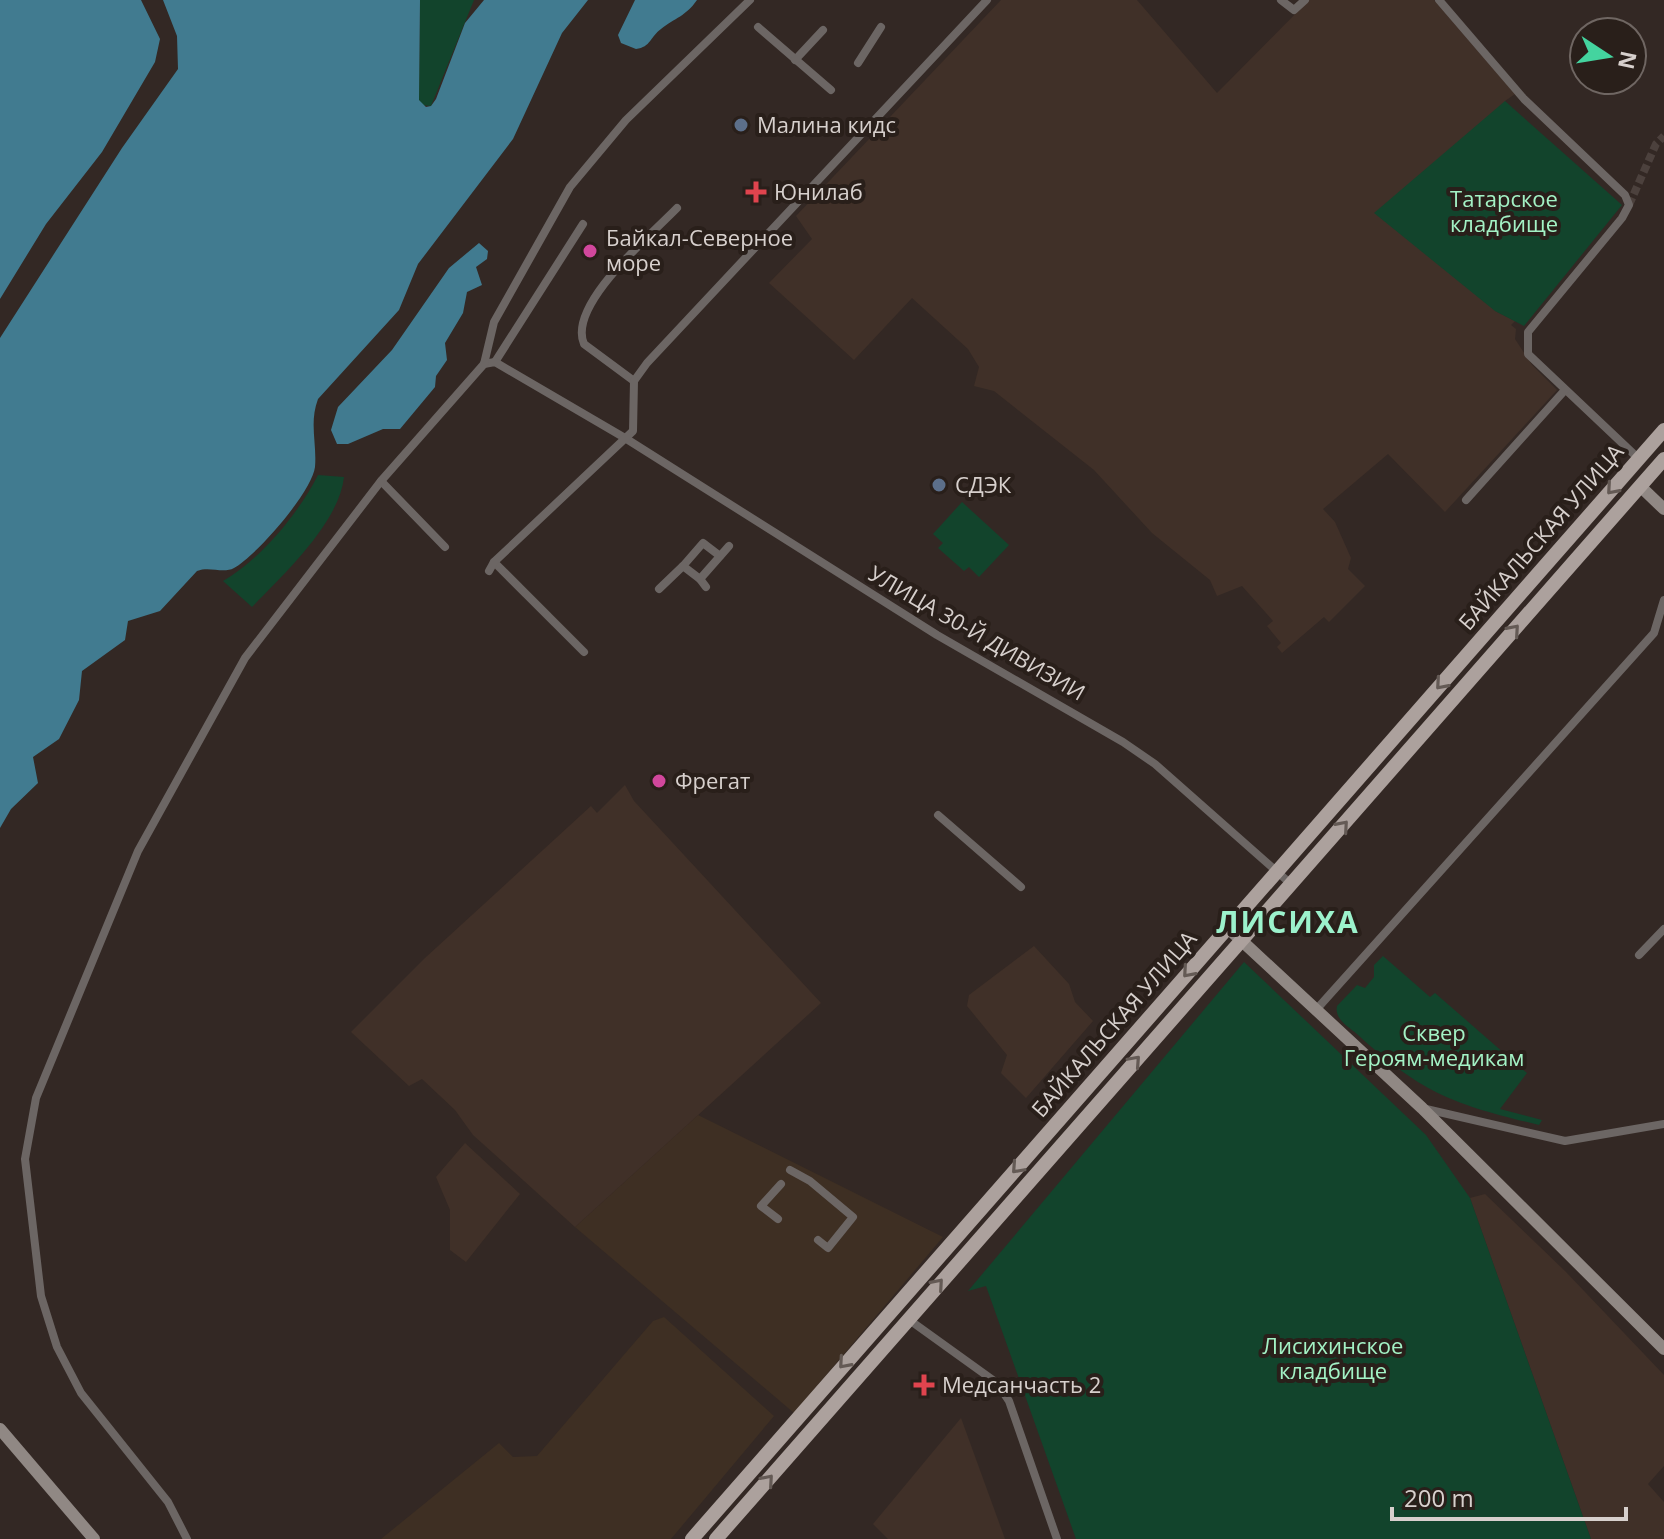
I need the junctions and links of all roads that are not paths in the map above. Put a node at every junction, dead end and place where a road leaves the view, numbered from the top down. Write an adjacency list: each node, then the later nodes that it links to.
1 (750, 0): 16 (street)
2 (987, 0): 17 (street)
3 (1281, 0): 4 (street)
4 (1305, 0)
5 (1439, 0): 6 (street)
6 (1449, 4): 18 (street)
7 (758, 27): 10 (street)
8 (881, 27): 11 (street)
9 (823, 30): 10 (street)
10 (795, 60): 12 (street)
11 (858, 63)
12 (831, 90)
13 (677, 208): 17 (street)
14 (583, 224): 15 (street)
15 (495, 362): 16 (street); 20 (street, УЛИЦА 30-Й ДИВИЗИИ)
16 (484, 364): 23 (street)
17 (634, 381): 20 (street)
18 (1565, 390): 21 (street); 25 (street)
19 (1664, 430): 21 (main road, БАЙКАЛЬСКАЯ УЛИЦА)
20 (625, 438): 30 (street); 37 (street, УЛИЦА 30-Й ДИВИЗИИ)
21 (1639, 459): 37 (main road, БАЙКАЛЬСКАЯ УЛИЦА, one-way to 37)
22 (1664, 459): 24 (main road, БАЙКАЛЬСКАЯ УЛИЦА)
23 (381, 481): 28 (street); 55 (street)
24 (1640, 486): 26 (main road); 38 (main road, БАЙКАЛЬСКАЯ УЛИЦА, one-way to 24)
25 (1466, 500)
26 (1664, 509)
27 (729, 546): 29 (street)
28 (445, 547)
29 (720, 556): 31 (street); 31 (street)
30 (494, 562): 32 (street); 35 (street)
31 (683, 566): 33 (street)
32 (489, 571)
33 (659, 589)
34 (1664, 600): 44 (street)
35 (584, 652)
36 (938, 815): 39 (street)
37 (1276, 871): 38 (street, УЛИЦА 30-Й ДИВИЗИИ); 40 (main road, БАЙКАЛЬСКАЯ УЛИЦА)
38 (1291, 884): 42 (main road, БАЙКАЛЬСКАЯ УЛИЦА)
39 (1021, 887)
40 (1228, 928): 42 (main road); 56 (main road, БАЙКАЛЬСКАЯ УЛИЦА, one-way to 56)
41 (1664, 929): 43 (street)
42 (1242, 941): 44 (main road); 51 (main road, БАЙКАЛЬСКАЯ УЛИЦА, one-way to 42)
43 (1639, 955)
44 (1315, 1011): 45 (main road)
45 (1422, 1108): 46 (street); 52 (main road)
46 (1664, 1124)
47 (790, 1170): 50 (street)
48 (781, 1184): 49 (street)
49 (778, 1219)
50 (818, 1240)
51 (908, 1319): 57 (main road, БАЙКАЛЬСКАЯ УЛИЦА, one-way to 51); 58 (street)
52 (1664, 1349)
53 (0, 1429): 54 (main road)
54 (94, 1539)
55 (187, 1539)
56 (692, 1539)
57 (716, 1539)
58 (1057, 1539)

